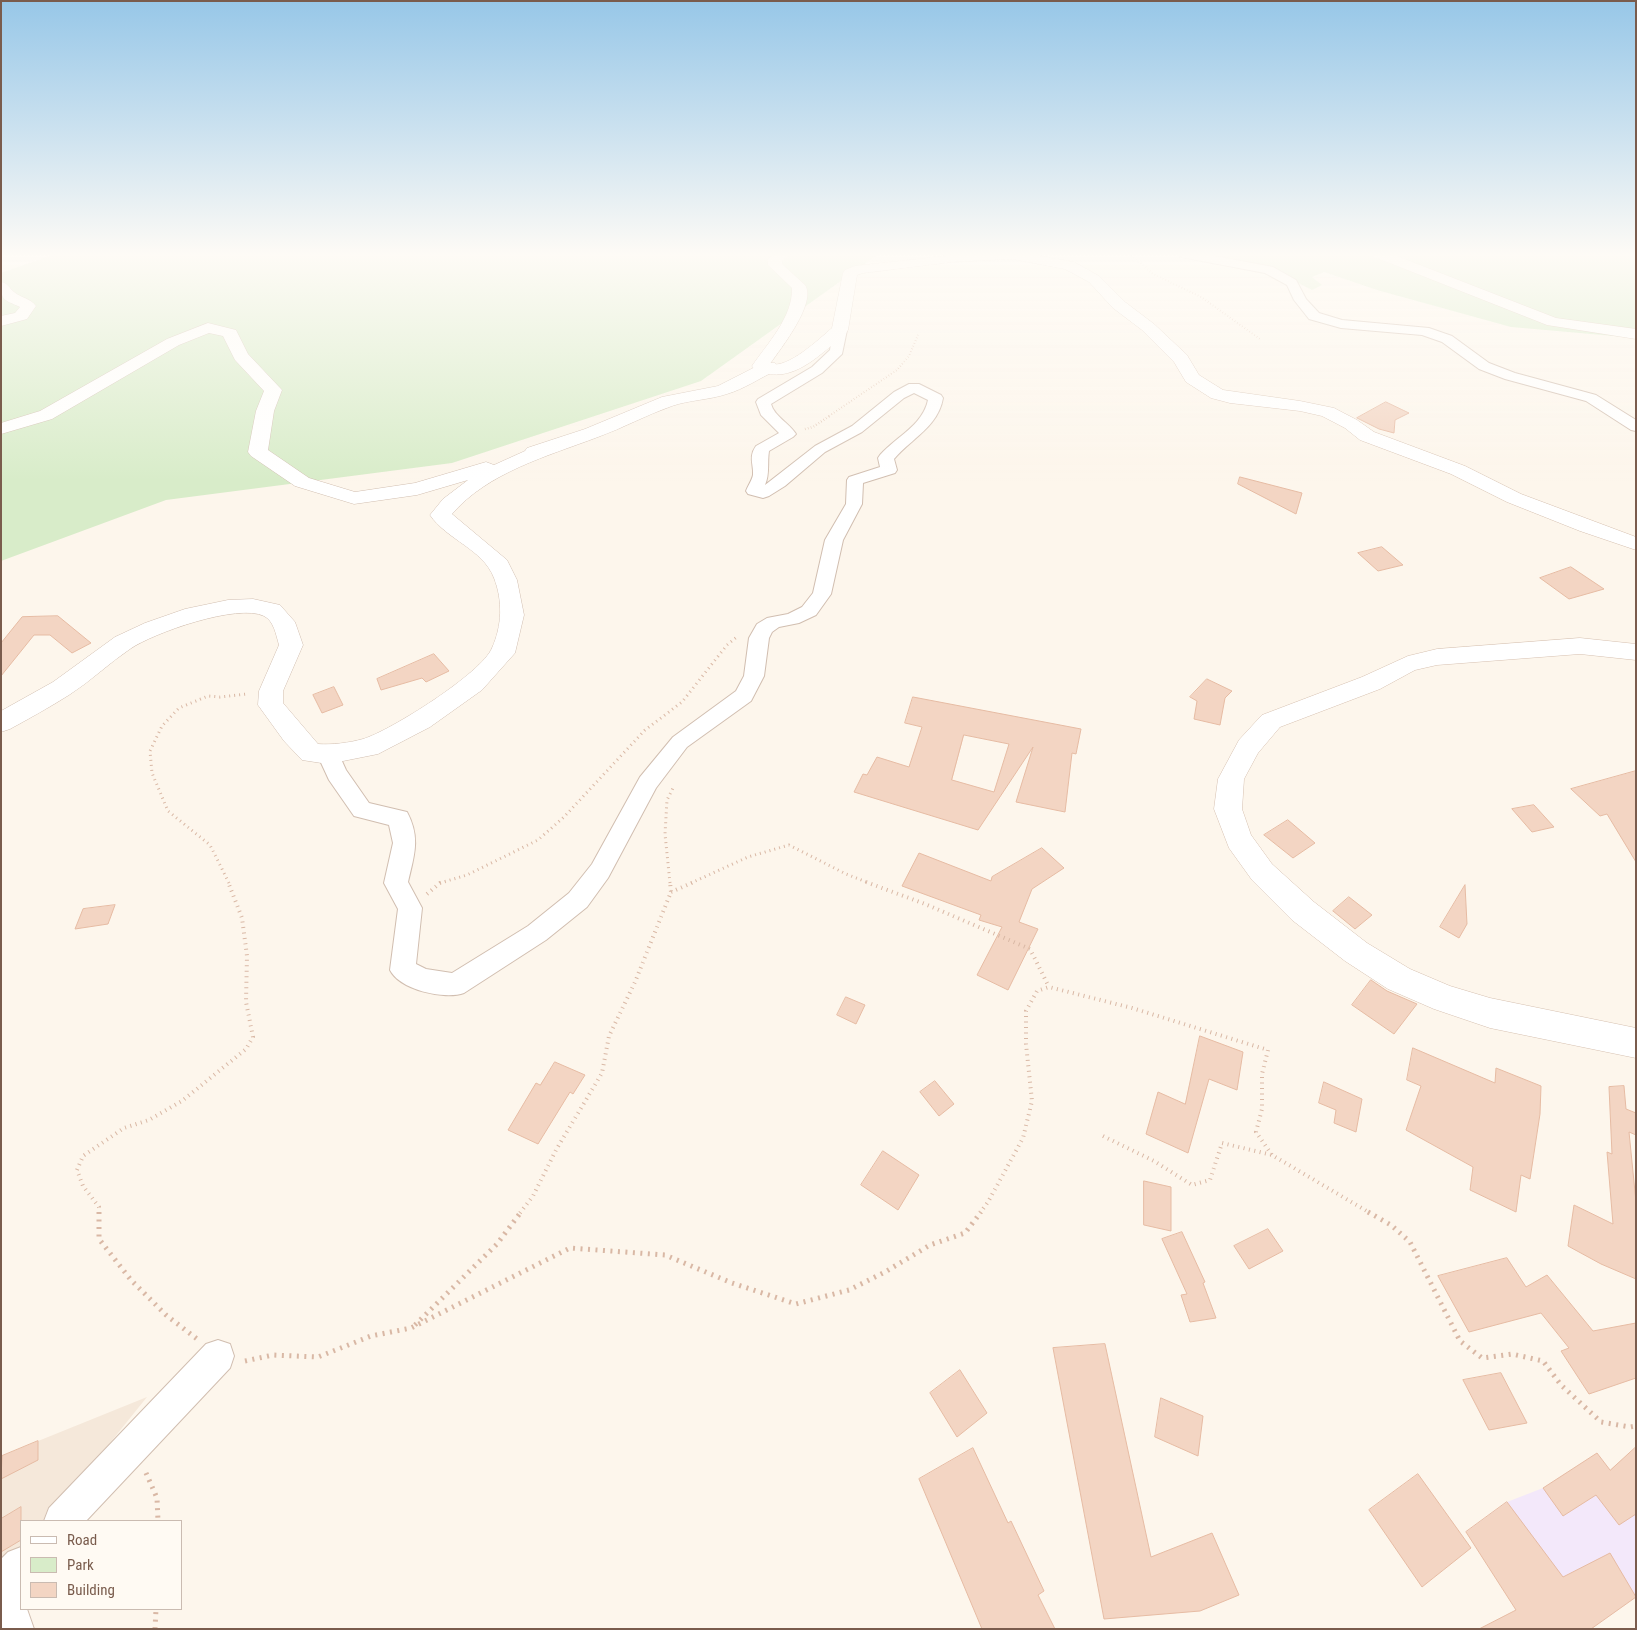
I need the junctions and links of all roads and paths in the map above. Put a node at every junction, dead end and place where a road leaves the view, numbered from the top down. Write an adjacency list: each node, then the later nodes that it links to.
1 (205, 329): 14 (main road)
2 (213, 329): 16 (main road)
3 (783, 329): 12 (main road)
4 (1150, 329): 17 (main road)
5 (1246, 329): 11 (path)
6 (1401, 329): 13 (street)
7 (1603, 329): 9 (main road)
8 (840, 330): 12 (main road); 15 (street)
9 (1631, 333)
10 (918, 335): 15 (path)
11 (1260, 339)
12 (769, 367): 16 (main road)
13 (1636, 427)
14 (1, 429)
15 (788, 434): 18 (street)
16 (550, 447): 23 (main road)
17 (1636, 544)
18 (764, 628): 22 (street); 25 (path)
19 (1636, 652): 27 (main road)
20 (271, 691): 21 (main road); 23 (main road); 31 (path)
21 (1, 723)
22 (680, 742): 24 (path); 25 (street)
23 (328, 754): 25 (street)
24 (671, 892): 26 (path); 30 (path)
25 (410, 908)
26 (1049, 987): 29 (path); 30 (path)
27 (1636, 1043)
28 (1103, 1136): 29 (path)
29 (1272, 1154): 32 (path)
30 (411, 1328): 31 (path)
31 (218, 1356): 33 (street)
32 (1636, 1426)
33 (127, 1452): 34 (street); 35 (path)
34 (63, 1520)
35 (158, 1520)
36 (20, 1566): 37 (street)
37 (1, 1587): 39 (street)
38 (156, 1610): 40 (path)
39 (15, 1629)
40 (155, 1629)

